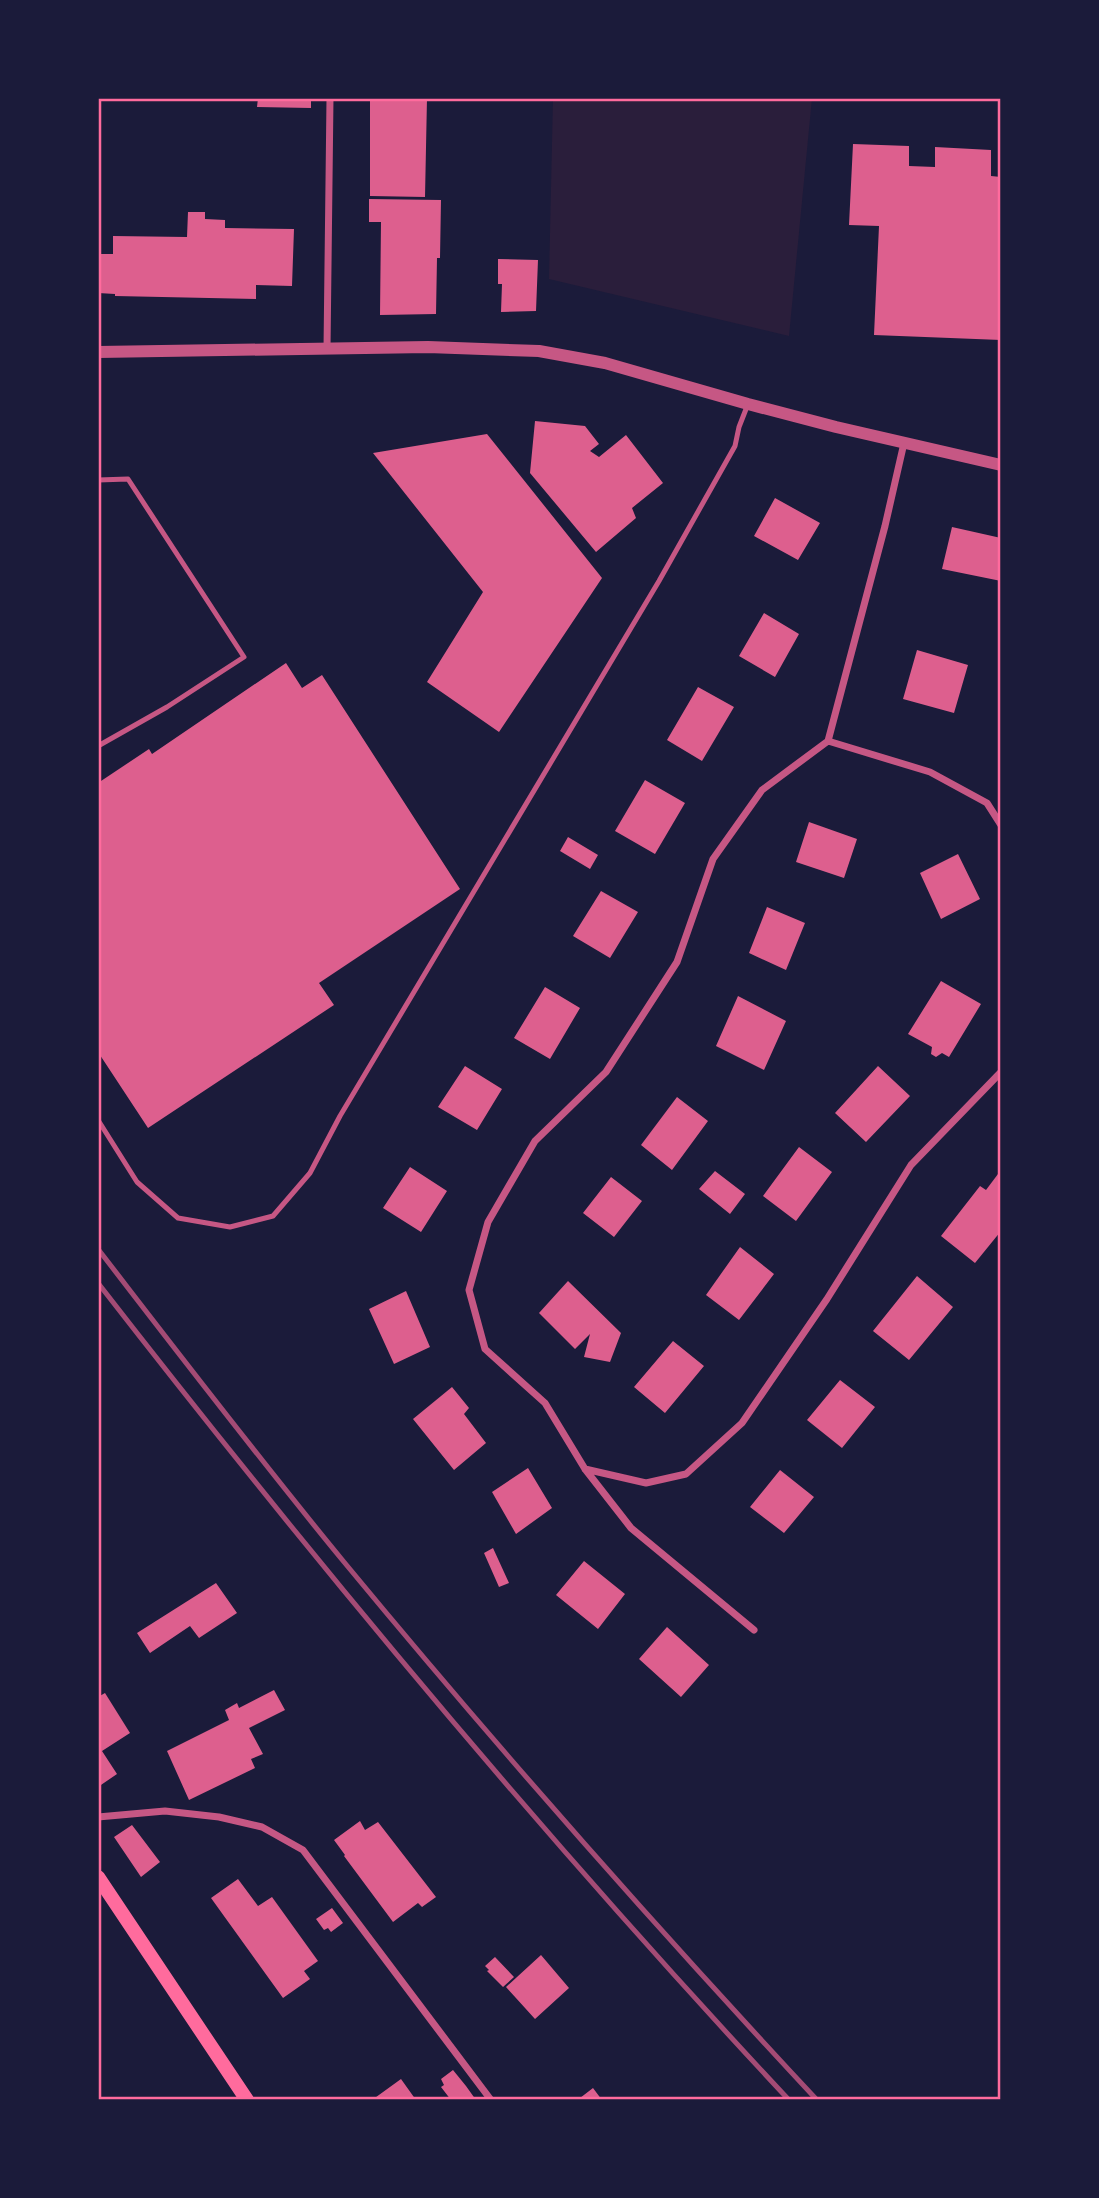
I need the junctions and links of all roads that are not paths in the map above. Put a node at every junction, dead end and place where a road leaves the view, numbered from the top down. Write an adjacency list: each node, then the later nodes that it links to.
1 (330, 98): 2 (street)
2 (327, 349): 3 (street); 4 (street)
3 (98, 352)
4 (748, 404): 5 (street); 12 (lane)
5 (904, 443): 6 (street); 8 (street)
6 (1001, 465)
7 (98, 480): 9 (lane)
8 (828, 741): 10 (street); 13 (street)
9 (98, 746)
10 (1001, 825)
11 (1001, 1072): 13 (street)
12 (98, 1120)
13 (586, 1469): 14 (street)
14 (754, 1630)
15 (98, 1817): 18 (street)
16 (98, 1877): 17 (main road)
17 (247, 2100)
18 (491, 2100)

